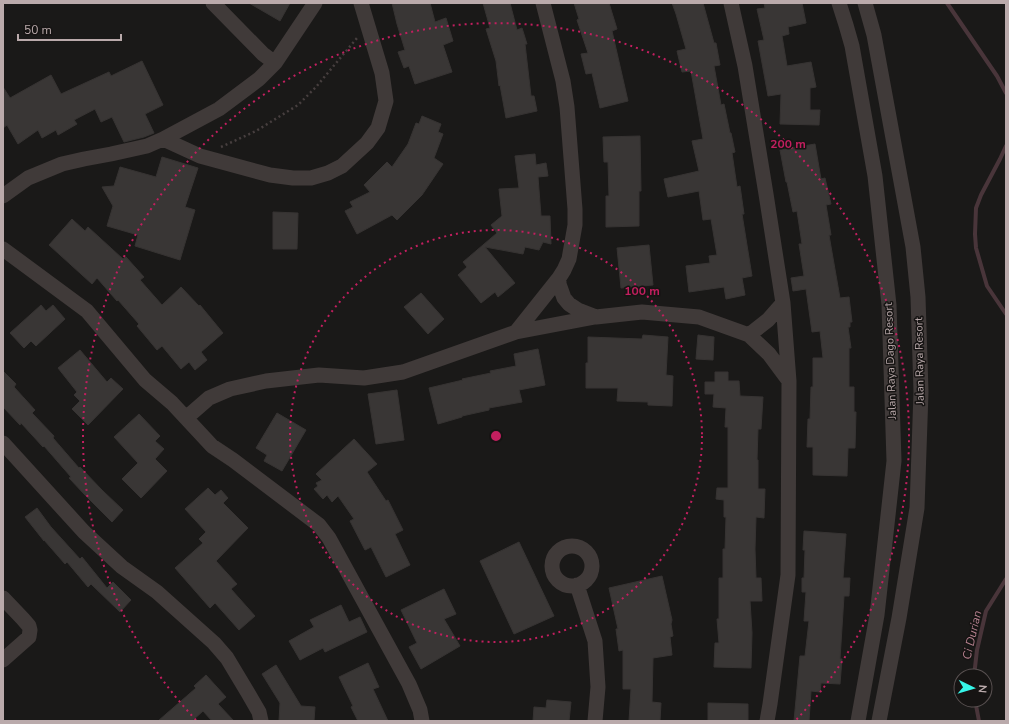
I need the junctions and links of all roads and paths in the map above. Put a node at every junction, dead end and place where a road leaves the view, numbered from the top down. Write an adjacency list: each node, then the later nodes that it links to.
1 (213, 3): 9 (street)
2 (315, 3): 9 (street)
3 (361, 3): 8 (street)
4 (543, 3): 14 (street)
5 (731, 3): 15 (street)
6 (839, 3): 29 (street, Jalan Raya Dago Resort)
7 (865, 3): 30 (street, Jalan Raya Resort)
8 (367, 25): 11 (path); 11 (street)
9 (275, 63): 10 (street)
10 (164, 139): 11 (street); 12 (street)
11 (200, 156)
12 (3, 196)
13 (3, 249): 20 (street)
14 (559, 278): 16 (street); 17 (street)
15 (783, 303): 18 (street); 19 (street)
16 (596, 317): 17 (street); 18 (street)
17 (516, 332): 20 (street)
18 (749, 335): 19 (street)
19 (789, 381): 28 (street)
20 (186, 418): 26 (street)
21 (3, 443): 25 (street)
22 (577, 585): 27 (street)
23 (3, 598): 24 (street)
24 (3, 660)
25 (260, 721)
26 (422, 721)
27 (595, 721)
28 (767, 721)
29 (858, 721)
30 (879, 721)

